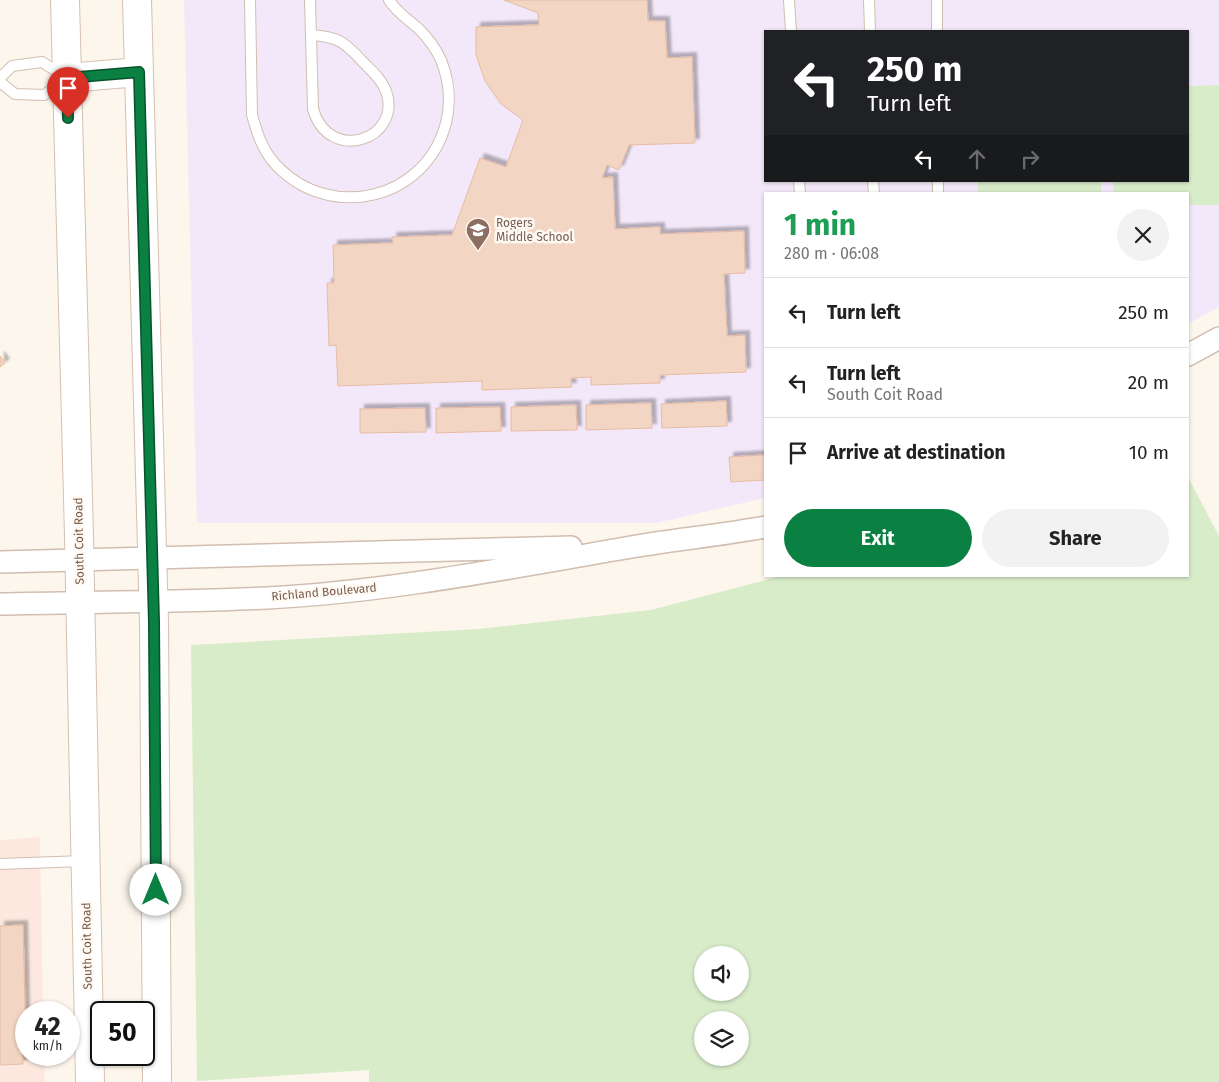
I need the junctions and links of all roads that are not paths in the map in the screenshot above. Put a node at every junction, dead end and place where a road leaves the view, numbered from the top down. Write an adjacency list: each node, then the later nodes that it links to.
1 (65, 0): 15 (main road, South Coit Road)
2 (137, 0): 13 (main road)
3 (250, 0): 5 (lane)
4 (310, 0): 12 (lane)
5 (389, 0)
6 (789, 0): 9 (lane)
7 (869, 0): 10 (lane)
8 (937, 0): 11 (lane)
9 (791, 30)
10 (870, 30)
11 (937, 30)
12 (311, 35): 12 (lane)
13 (139, 72): 15 (main road); 21 (main road)
14 (0, 78): 15 (lane)
15 (67, 78): 16 (lane); 22 (main road, South Coit Road)
16 (0, 82)
17 (1219, 338): 18 (street)
18 (1189, 353)
19 (764, 527): 20 (street, Richland Boulevard)
20 (644, 545): 21 (street, Richland Boulevard); 24 (street, Richland Boulevard)
21 (152, 558): 22 (street, Richland Boulevard); 24 (main road)
22 (79, 560): 23 (street, Richland Boulevard); 25 (main road, South Coit Road)
23 (0, 562)
24 (153, 600): 25 (street, Richland Boulevard); 30 (main road)
25 (80, 602): 26 (street, Richland Boulevard); 27 (main road, South Coit Road)
26 (0, 604)
27 (85, 861): 28 (lane); 29 (main road, South Coit Road)
28 (0, 864)
29 (90, 1082)
30 (157, 1082)

